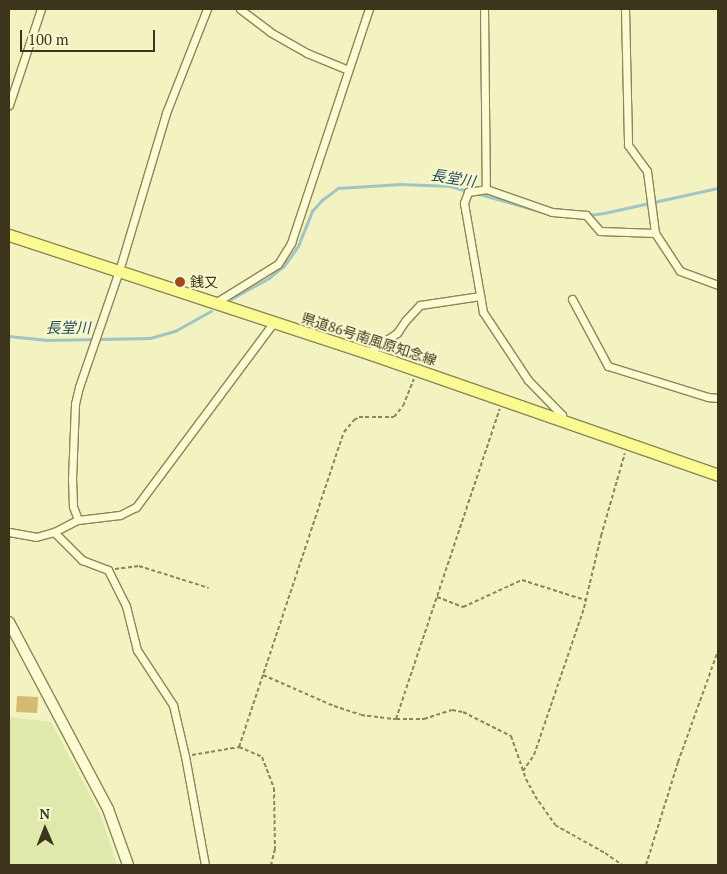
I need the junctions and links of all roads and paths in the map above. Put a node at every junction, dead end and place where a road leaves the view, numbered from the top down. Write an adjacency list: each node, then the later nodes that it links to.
1 (41, 9): 8 (street)
2 (207, 9): 12 (street)
3 (240, 9): 7 (street)
4 (369, 9): 7 (street)
5 (484, 9): 9 (street)
6 (625, 9): 10 (street)
7 (348, 70): 16 (street)
8 (9, 105)
9 (486, 188): 10 (street); 14 (street)
10 (655, 233): 13 (street)
11 (9, 234): 12 (main road, 県道86号南風原知念線)
12 (119, 271): 16 (main road, 県道86号南風原知念線); 25 (street)
13 (718, 285)
14 (480, 296): 18 (street); 22 (street)
15 (572, 299): 20 (street)
16 (215, 303): 17 (main road, 県道86号南風原知念線)
17 (273, 323): 18 (main road, 県道86号南風原知念線); 25 (street)
18 (371, 354): 19 (main road, 県道86号南風原知念線)
19 (417, 370): 21 (main road, 県道86号南風原知念線); 34 (path)
20 (718, 398)
21 (503, 400): 22 (main road, 県道86号南風原知念線); 30 (path)
22 (563, 422): 23 (main road, 県道86号南風原知念線)
23 (628, 444): 24 (main road, 県道86号南風原知念線); 31 (path)
24 (718, 475)
25 (78, 520): 27 (street)
26 (9, 532): 27 (street)
27 (54, 532): 28 (street)
28 (108, 570): 29 (path); 37 (street)
29 (208, 588)
30 (437, 597): 31 (path); 35 (path)
31 (585, 600): 38 (path)
32 (9, 622): 39 (street)
33 (718, 650): 43 (path)
34 (263, 675): 35 (path); 36 (path)
35 (396, 719): 38 (path)
36 (238, 747): 37 (path); 41 (path)
37 (185, 756): 40 (street)
38 (523, 771): 42 (path)
39 (128, 865)
40 (205, 865)
41 (272, 865)
42 (622, 865)
43 (646, 865)

